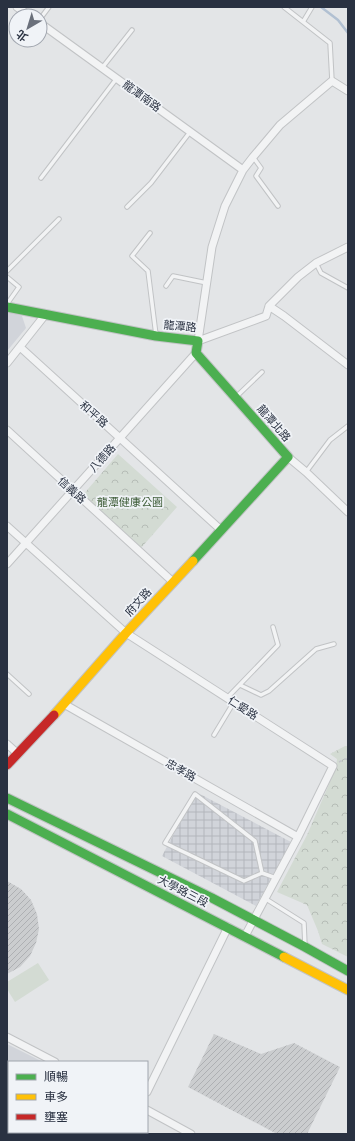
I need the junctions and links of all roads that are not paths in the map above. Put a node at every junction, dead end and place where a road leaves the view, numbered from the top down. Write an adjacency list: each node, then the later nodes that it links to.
1 (284, 7): 3 (lane)
2 (312, 7): 3 (lane)
3 (303, 22): 8 (lane)
4 (48, 29): 6 (street, 龍潭南路)
5 (132, 30): 6 (lane)
6 (102, 68): 7 (street, 龍潭南路)
7 (117, 78): 10 (street, 龍潭南路); 13 (lane)
8 (332, 81): 9 (street); 11 (street)
9 (348, 91)
10 (190, 132): 12 (street, 龍潭南路); 15 (lane)
11 (252, 157): 12 (street); 14 (lane)
12 (243, 170): 22 (street)
13 (41, 178)
14 (278, 206)
15 (127, 207)
16 (59, 219): 20 (lane)
17 (150, 233): 28 (lane)
18 (348, 247): 19 (street)
19 (316, 263): 24 (lane); 26 (street)
20 (7, 271)
21 (7, 277): 25 (lane)
22 (207, 283): 23 (lane); 29 (street)
23 (166, 286)
24 (348, 288)
25 (7, 306): 27 (street, 龍潭路)
26 (269, 306): 29 (street, 龍潭路); 33 (street)
27 (45, 315): 28 (street, 龍潭路); 30 (street)
28 (156, 336): 29 (street, 龍潭路)
29 (198, 341): 31 (street)
30 (20, 347): 32 (street); 38 (street, 和平路)
31 (196, 353): 35 (street, 龍潭北路); 38 (street, 八德路)
32 (7, 363)
33 (348, 364)
34 (262, 372): 35 (lane)
35 (236, 398): 39 (street, 龍潭北路)
36 (348, 426): 40 (lane)
37 (7, 430): 41 (street, 信義路)
38 (120, 438): 41 (street, 八德路); 44 (street, 和平路)
39 (288, 457): 40 (street, 龍潭北路); 44 (street, 府文路)
40 (306, 472): 42 (street, 龍潭北路)
41 (73, 491): 45 (street, 八德路); 47 (street, 信義路)
42 (348, 512)
43 (7, 526): 45 (street, 仁愛路)
44 (221, 530): 47 (street, 府文路)
45 (26, 542): 46 (street, 八德路); 49 (street, 仁愛路)
46 (7, 564)
47 (173, 582): 49 (street, 府文路)
48 (273, 627): 52 (lane)
49 (126, 633): 54 (street, 仁愛路); 55 (street, 府文路)
50 (334, 644): 52 (lane)
51 (7, 674): 53 (lane)
52 (240, 684): 54 (lane)
53 (29, 694)
54 (230, 700): 56 (lane); 62 (street, 仁愛路)
55 (64, 704): 58 (street, 府文路); 62 (street, 忠孝路)
56 (214, 735)
57 (7, 744): 58 (street)
58 (17, 754): 59 (street, 府文路)
59 (7, 765)
60 (7, 798): 66 (street, 大學路三段)
61 (7, 814): 67 (street, 大學路三段)
62 (298, 837): 64 (street)
63 (262, 872): 63 (lane); 64 (lane)
64 (276, 878): 65 (street)
65 (265, 899): 66 (street); 69 (lane)
66 (254, 920): 68 (street); 69 (street, 大學路三段)
67 (228, 927): 68 (street, 大學路三段); 74 (street)
68 (245, 936): 71 (street, 大學路三段)
69 (305, 947): 70 (street, 大學路三段)
70 (348, 971)
71 (348, 990)
72 (7, 1037): 73 (street)
73 (53, 1061)
74 (148, 1090)
75 (148, 1111): 76 (street)
76 (191, 1134)

